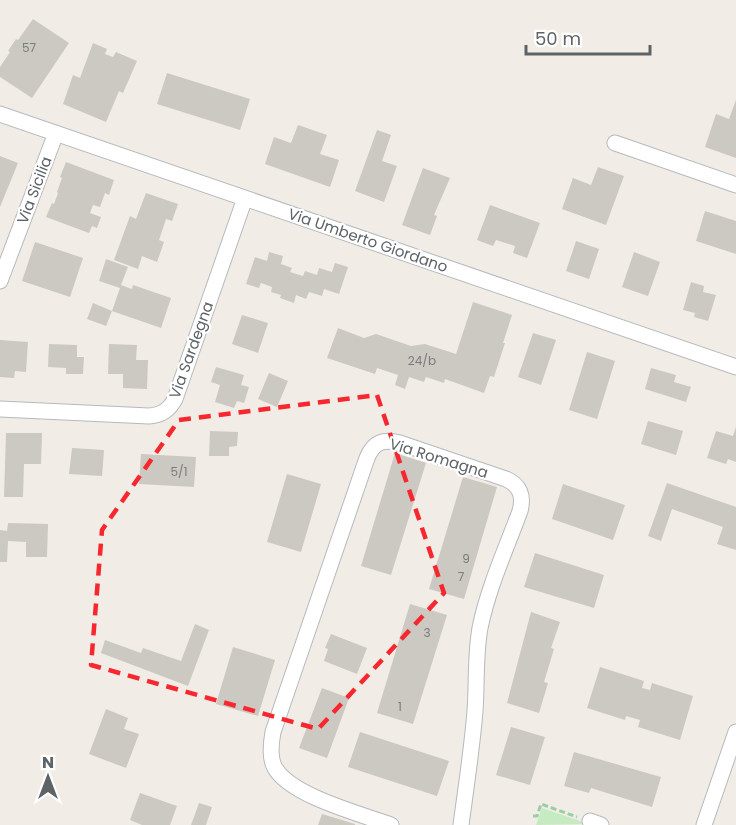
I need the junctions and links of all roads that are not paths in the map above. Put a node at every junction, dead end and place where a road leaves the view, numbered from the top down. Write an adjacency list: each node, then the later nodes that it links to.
1 (0, 114): 2 (street, Via Umberto Giordano)
2 (56, 133): 5 (street, Via Umberto Giordano); 6 (street, Via Sicilia)
3 (615, 143): 4 (street)
4 (736, 185)
5 (244, 198): 7 (street, Via Umberto Giordano); 8 (street, Via Sardegna)
6 (0, 281)
7 (736, 367)
8 (0, 408)
9 (736, 732): 12 (street)
10 (391, 825): 11 (street, Via Romagna)
11 (460, 825)
12 (704, 825)

